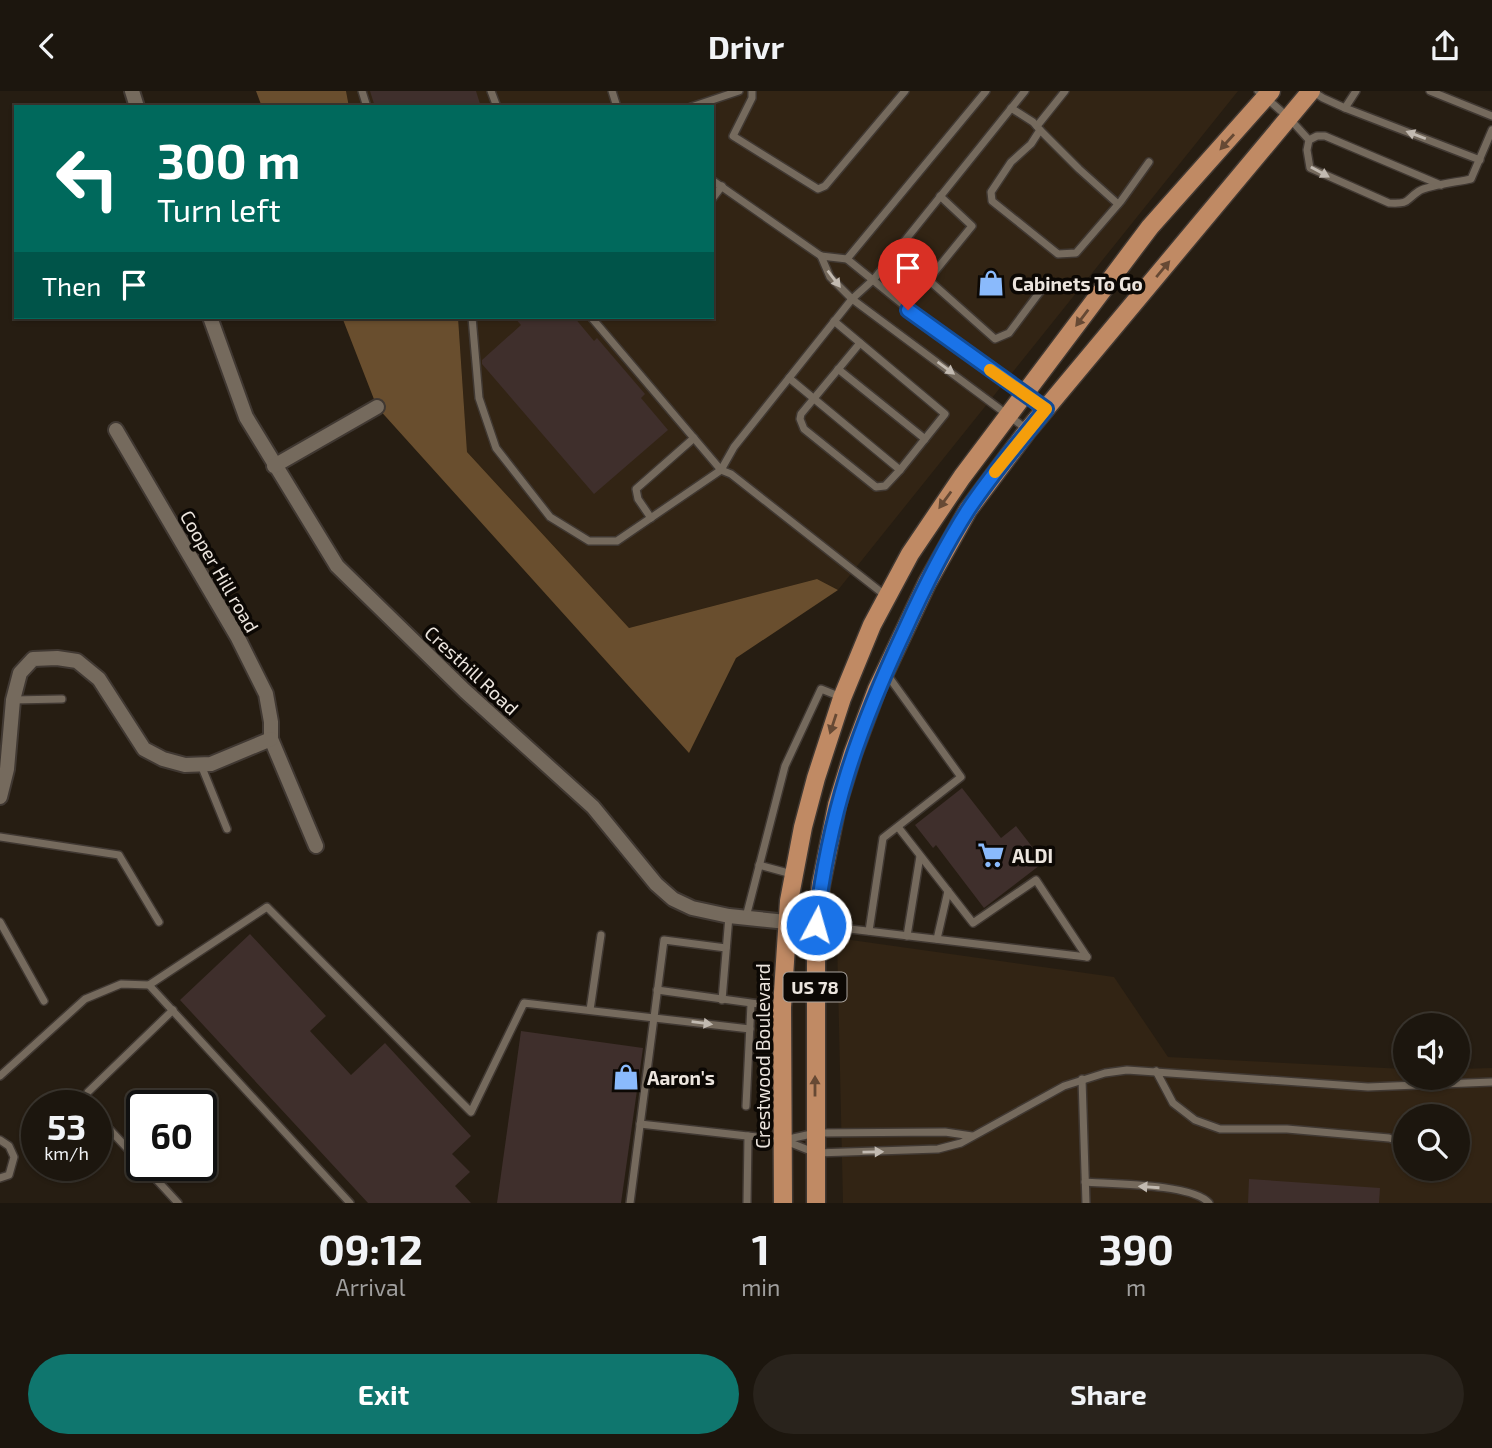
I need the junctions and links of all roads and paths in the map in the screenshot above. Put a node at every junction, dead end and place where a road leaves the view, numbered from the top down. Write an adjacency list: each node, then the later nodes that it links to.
1 (739, 91): 11 (lane)
2 (752, 91): 3 (lane)
3 (905, 91)
4 (986, 91): 29 (lane)
5 (1025, 91): 12 (lane)
6 (1065, 91): 16 (lane)
7 (1312, 91): 13 (lane); 15 (main road, US 78)
8 (1356, 91): 13 (lane)
9 (1430, 91): 14 (lane)
10 (1265, 93): 15 (lane); 41 (main road, Crestwood Boulevard / US 78, one-way to 41)
11 (697, 105)
12 (1011, 108): 16 (lane); 25 (lane)
13 (1345, 108): 19 (lane, one-way to 13)
14 (1492, 116)
15 (1289, 118): 18 (lane); 44 (main road, US 78, one-way to 15)
16 (1038, 128): 26 (lane); 26 (lane)
17 (1492, 130): 19 (lane)
18 (1309, 140): 22 (lane); 22 (lane, one-way to 22)
19 (1480, 160): 22 (lane)
20 (1149, 162): 26 (lane)
21 (714, 181): 23 (lane)
22 (1441, 185)
23 (722, 186): 24 (lane); 28 (lane)
24 (714, 196)
25 (940, 196): 27 (lane); 31 (lane)
26 (1118, 204)
27 (896, 251): 30 (lane); 31 (lane)
28 (821, 256): 29 (lane); 33 (lane, one-way to 33)
29 (847, 259): 30 (lane)
30 (874, 279): 33 (lane); 41 (lane)
31 (928, 281): 32 (lane)
32 (1045, 285)
33 (852, 299): 37 (lane); 45 (lane, one-way to 45)
34 (212, 319): 50 (street, Cresthill Road)
35 (472, 319): 53 (lane)
36 (593, 319): 48 (lane)
37 (834, 321): 38 (lane); 40 (lane)
38 (860, 343): 39 (lane); 49 (lane)
39 (838, 369): 42 (lane); 49 (lane)
40 (789, 378): 42 (lane); 51 (lane)
41 (1024, 394): 44 (lane); 45 (main road, Crestwood Boulevard / US 78)
42 (814, 398): 52 (lane); 52 (lane)
43 (377, 407): 50 (street)
44 (1046, 409): 47 (main road, US 78)
45 (1009, 414): 47 (lane); 54 (main road, Crestwood Boulevard / US 78, one-way to 54)
46 (116, 430): 60 (street, Cooper Hill road)
47 (1028, 430): 55 (main road, US 78)
48 (694, 438): 51 (lane); 53 (lane)
49 (925, 439): 52 (lane)
50 (274, 466): 71 (street, Cresthill Road)
51 (721, 470): 53 (lane); 54 (lane)
52 (900, 470)
53 (651, 518)
54 (887, 596): 56 (main road, Crestwood Boulevard / US 78)
55 (885, 672): 59 (main road, US 78); 63 (lane)
56 (842, 698): 59 (main road); 68 (lane); 69 (main road, Crestwood Boulevard / US 78, one-way to 69)
57 (62, 699): 58 (lane)
58 (13, 700): 61 (street); 62 (street)
59 (869, 710): 76 (main road, US 78)
60 (271, 739): 61 (street); 66 (street, Cooper Hill road)
61 (201, 765): 64 (lane)
62 (0, 797)
63 (898, 827): 67 (lane); 77 (lane)
64 (227, 829)
65 (0, 837): 75 (lane)
66 (316, 846)
67 (920, 856): 70 (lane); 79 (lane)
68 (759, 865): 69 (lane); 72 (lane)
69 (794, 874): 73 (main road, Crestwood Boulevard / US 78)
70 (948, 891): 80 (lane); 80 (lane)
71 (729, 916): 72 (street, Cresthill Road); 81 (lane)
72 (746, 917): 73 (street, Cresthill Road)
73 (786, 921): 76 (street, Cresthill Road); 87 (main road, Crestwood Boulevard / US 78)
74 (0, 922): 85 (lane)
75 (159, 922)
76 (816, 925): 77 (lane); 100 (main road, US 78, one-way to 76)
77 (869, 931): 79 (lane)
78 (601, 935): 89 (lane)
79 (907, 936): 80 (lane)
80 (937, 939)
81 (726, 948): 83 (lane); 84 (lane)
82 (149, 985): 88 (lane); 89 (lane); 93 (lane)
83 (657, 991): 84 (lane); 90 (lane)
84 (722, 1000): 86 (lane)
85 (44, 1002)
86 (751, 1004): 87 (lane); 91 (lane)
87 (782, 1007): 105 (main road, Crestwood Boulevard / US 78)
88 (173, 1010): 96 (lane); 113 (lane)
89 (590, 1010): 90 (lane)
90 (654, 1018): 91 (lane, one-way to 91); 98 (lane)
91 (750, 1029): 97 (lane)
92 (1156, 1072): 94 (lane); 95 (lane); 103 (lane)
93 (0, 1076)
94 (1083, 1079): 102 (lane); 111 (lane)
95 (1492, 1082)
96 (90, 1090)
97 (746, 1106)
98 (640, 1124): 101 (lane); 114 (lane)
99 (112, 1132): 106 (lane)
100 (816, 1133): 102 (lane); 105 (lane); 107 (main road, US 78)
101 (748, 1136): 105 (lane); 115 (lane)
102 (972, 1136): 107 (lane, one-way to 102)
103 (1393, 1138)
104 (0, 1140): 109 (lane)
105 (783, 1140): 107 (lane); 108 (main road, Crestwood Boulevard / US 78)
106 (126, 1148)
107 (816, 1153): 118 (main road, US 78)
108 (783, 1170): 116 (main road, Crestwood Boulevard / US 78); 117 (main road)
109 (0, 1178)
110 (157, 1181): 112 (lane)
111 (1085, 1182): 119 (lane); 120 (lane, one-way to 111)
112 (178, 1203)
113 (350, 1203)
114 (630, 1203)
115 (747, 1203)
116 (783, 1203)
117 (789, 1203)
118 (817, 1203)
119 (1086, 1203)
120 (1209, 1203)

